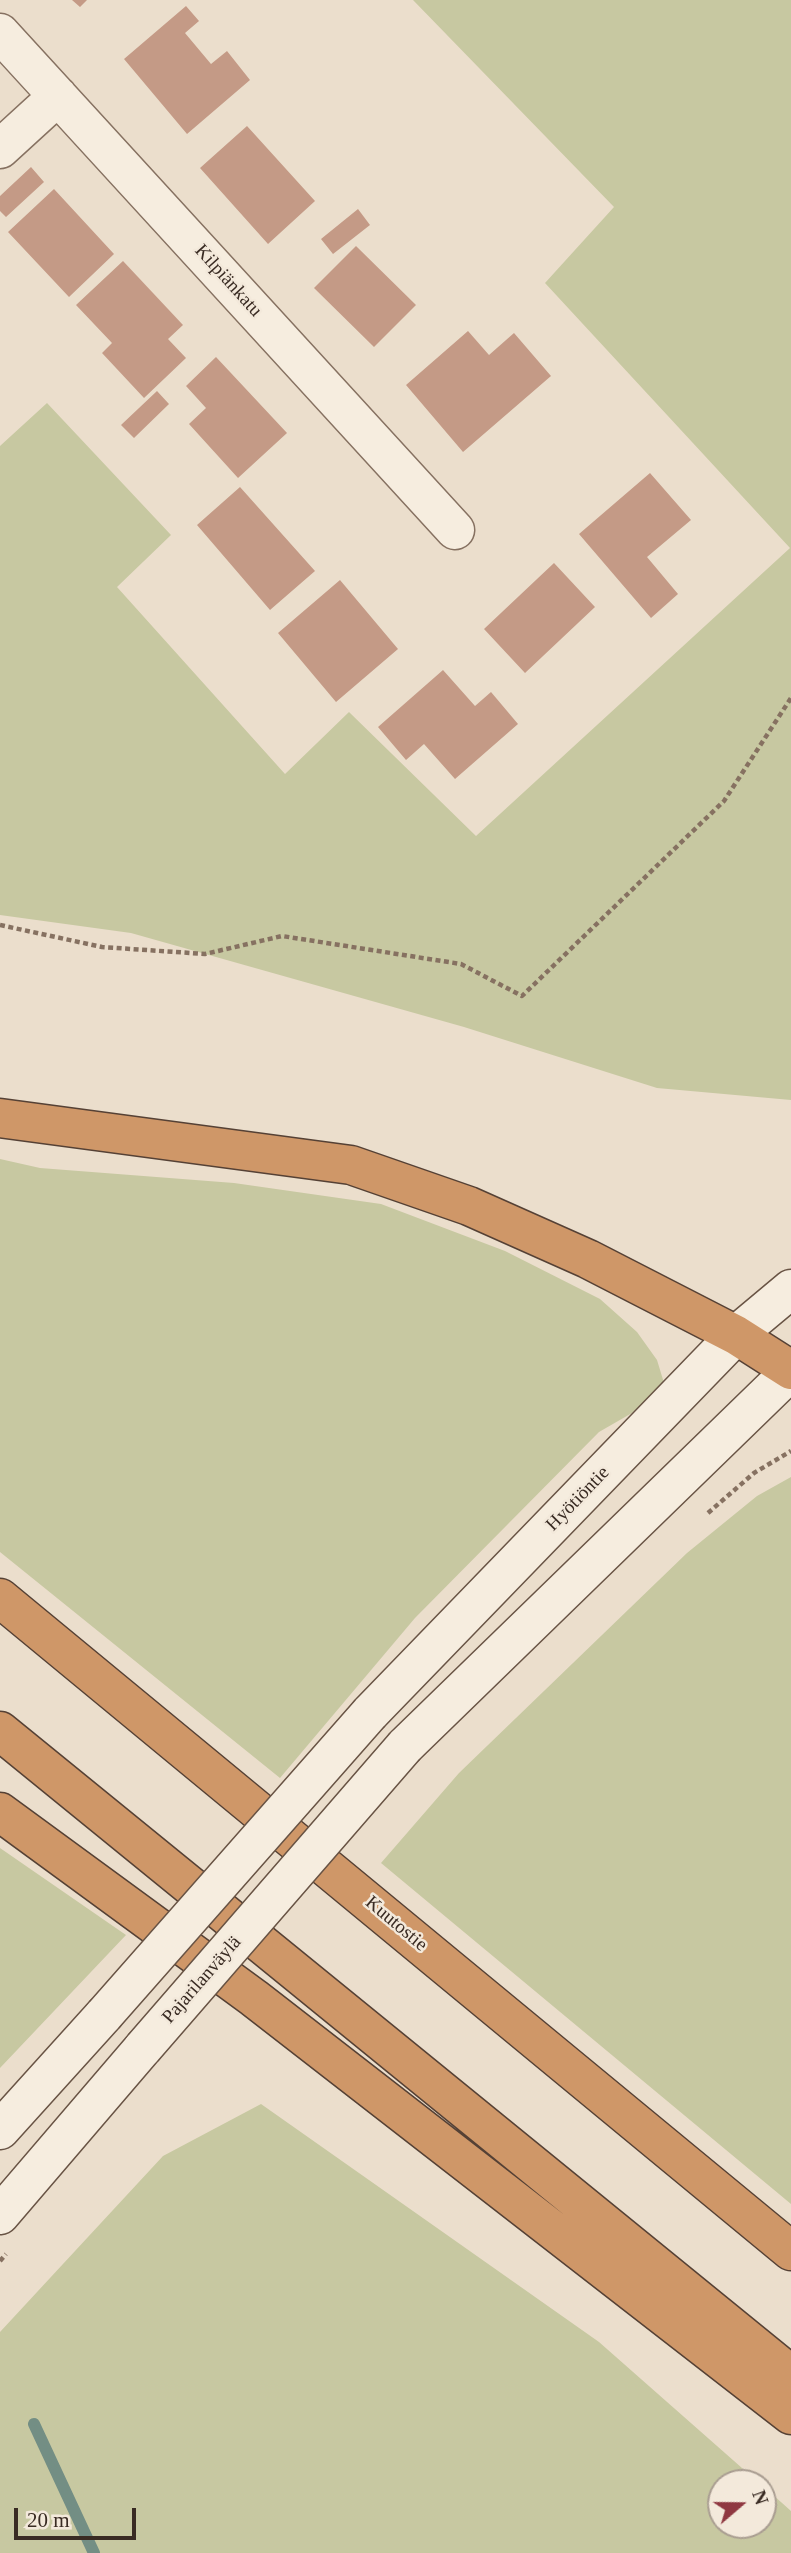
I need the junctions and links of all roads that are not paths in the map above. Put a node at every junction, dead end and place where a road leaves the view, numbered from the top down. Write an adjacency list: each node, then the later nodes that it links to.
1 (0, 33): 2 (main road, Kilpiänkatu)
2 (58, 96): 3 (main road); 4 (main road, Kilpiänkatu)
3 (0, 149)
4 (455, 530)
5 (0, 1118): 7 (highway)
6 (791, 1289): 7 (main road, Hyötiöntie)
7 (736, 1335): 8 (highway); 12 (main road, Hyötiöntie, bridge)
8 (791, 1371): 13 (main road, Pajarilanväylä, bridge)
9 (0, 1598): 14 (highway, Kuutostie)
10 (0, 1731): 15 (highway)
11 (0, 1812): 16 (highway)
12 (0, 2130)
13 (0, 2215)
14 (791, 2251)
15 (791, 2375)
16 (791, 2415)

